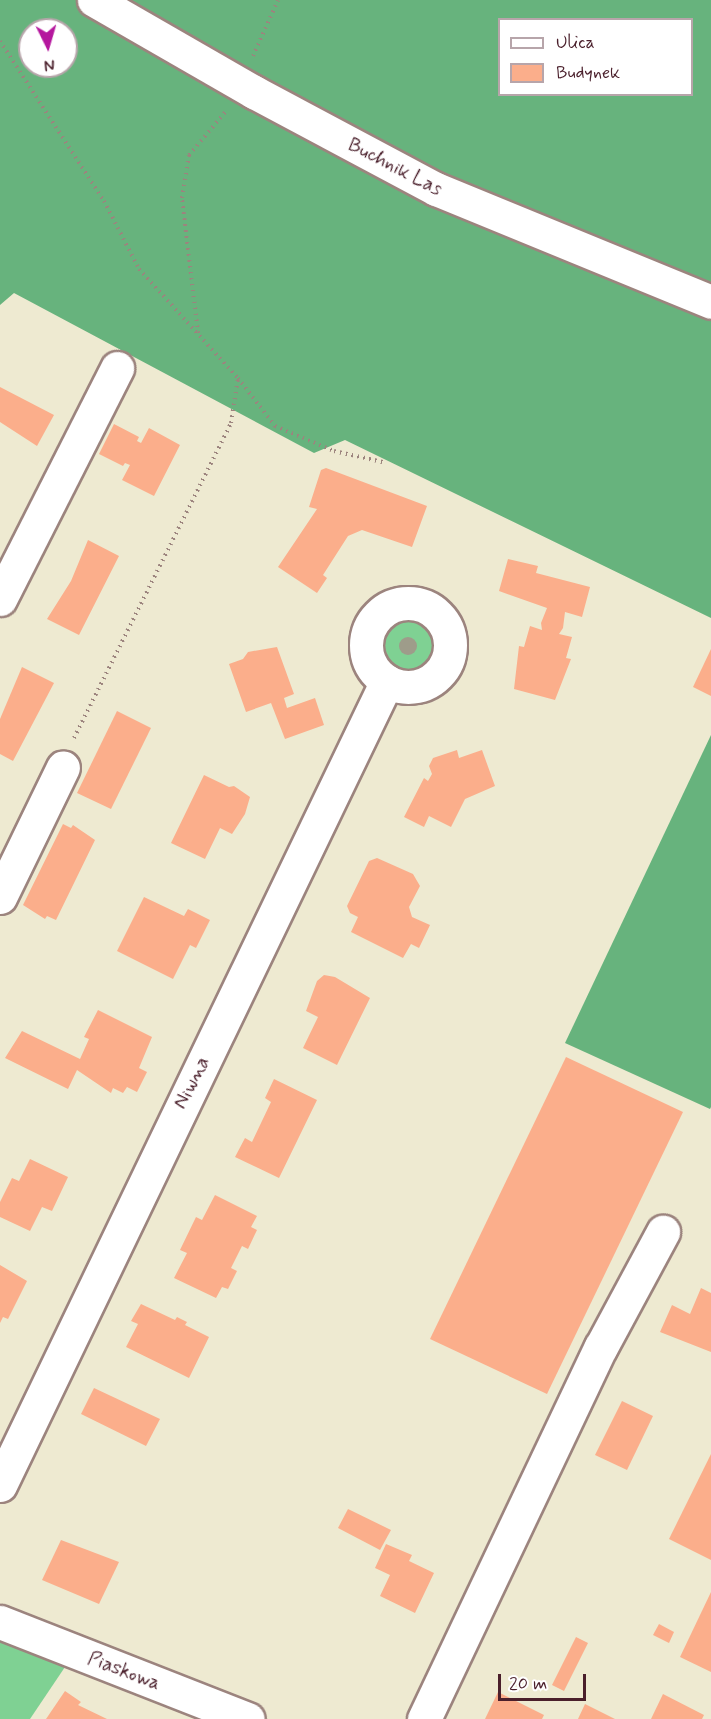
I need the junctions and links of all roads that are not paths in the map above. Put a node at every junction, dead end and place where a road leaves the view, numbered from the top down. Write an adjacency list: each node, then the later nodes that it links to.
1 (94, 0): 2 (street, Buchnik Las)
2 (711, 302)
3 (117, 368): 4 (street)
4 (0, 599)
5 (387, 681): 9 (street, Niwna)
6 (63, 767): 7 (street)
7 (0, 897)
8 (663, 1232): 12 (street)
9 (0, 1485)
10 (0, 1623): 11 (street, Piaskowa)
11 (248, 1719)
12 (424, 1719)

